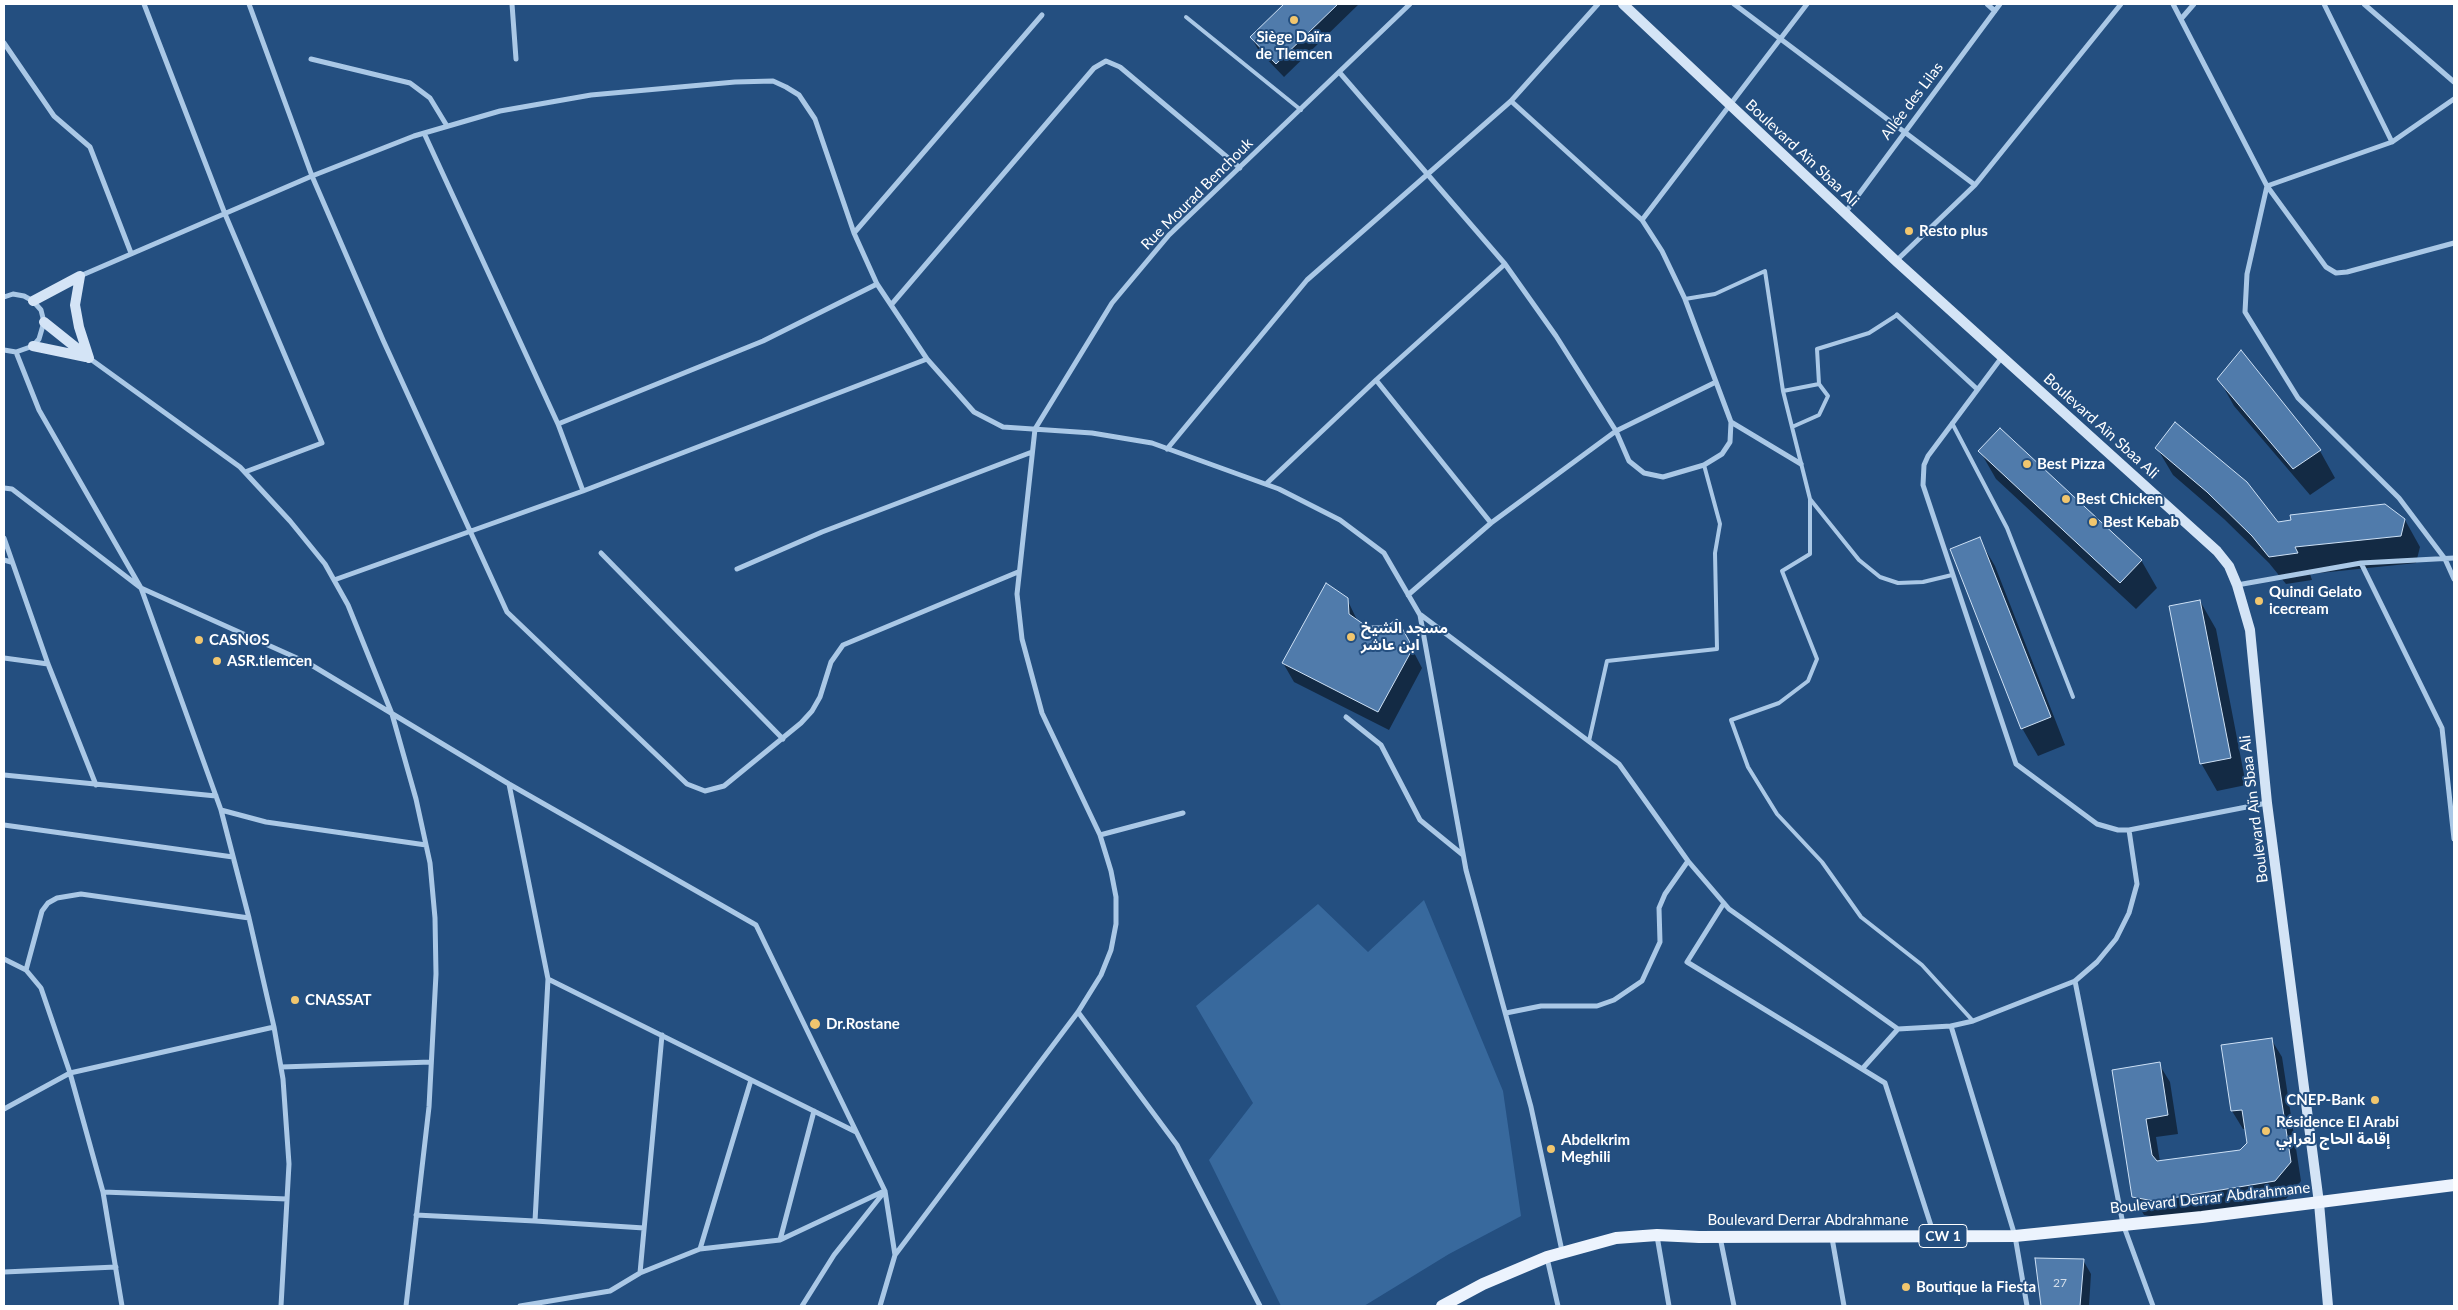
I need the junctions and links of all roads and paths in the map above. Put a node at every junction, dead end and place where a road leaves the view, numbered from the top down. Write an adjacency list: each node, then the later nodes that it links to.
1 (144, 4): 40 (street)
2 (249, 4): 36 (street)
3 (512, 4): 23 (street)
4 (1410, 4): 24 (street, Rue Mourad Benchouk)
5 (1598, 4): 27 (street)
6 (1623, 4): 28 (main road, Boulevard Aïn Sbaa Ali)
7 (1734, 4): 20 (street)
8 (1807, 4): 20 (street)
9 (1986, 4): 16 (street)
10 (2000, 4): 16 (street, Allée des Lilas)
11 (2121, 4): 37 (street)
12 (2173, 4): 19 (street)
13 (2194, 4): 19 (street)
14 (2324, 4): 33 (street)
15 (2364, 4): 25 (street)
16 (1995, 11): 31 (street, Allée des Lilas)
17 (1042, 15): 42 (street)
18 (1186, 17): 29 (lane)
19 (2181, 19): 38 (street)
20 (1779, 39): 28 (street); 31 (street)
21 (4, 43): 44 (street)
22 (311, 59): 30 (street)
23 (516, 59)
24 (1340, 72): 29 (street, Rue Mourad Benchouk); 35 (street)
25 (2454, 82)
26 (2454, 99): 33 (street)
27 (1511, 101): 35 (street); 41 (street)
28 (1730, 106): 39 (main road, Boulevard Aïn Sbaa Ali); 41 (street)
29 (1300, 110): 34 (street, Rue Mourad Benchouk)
30 (447, 126): 32 (street); 42 (street)
31 (1905, 132): 37 (street); 39 (street, Allée des Lilas)
32 (424, 133): 36 (street); 68 (street)
33 (2392, 142): 38 (street)
34 (1240, 168): 52 (street); 70 (street, Rue Mourad Benchouk)
35 (1428, 173): 46 (street); 72 (street)
36 (312, 176): 40 (street); 82 (street)
37 (1975, 185): 45 (street)
38 (2267, 186): 43 (street); 85 (street)
39 (1845, 213): 45 (main road, Boulevard Aïn Sbaa Ali)
40 (225, 214): 44 (street); 76 (street)
41 (1642, 220): 50 (street)
42 (854, 234): 48 (street)
43 (2454, 243)
44 (131, 253): 47 (street)
45 (1896, 261): 58 (main road, Boulevard Aïn Sbaa Ali)
46 (1505, 264): 61 (street); 71 (street)
47 (80, 276): 51 (main road); 59 (main road)
48 (877, 284): 52 (street); 68 (street)
49 (4, 297): 51 (street)
50 (1685, 299): 62 (street); 65 (lane)
51 (34, 301): 54 (street)
52 (891, 305): 60 (street)
53 (1897, 315): 63 (lane); 64 (street)
54 (44, 322): 55 (street); 59 (main road)
55 (33, 346): 57 (street); 59 (main road)
56 (4, 350): 57 (street)
57 (16, 352): 96 (street)
58 (2002, 357): 64 (street); 95 (main road, Boulevard Aïn Sbaa Ali)
59 (89, 358): 76 (street)
60 (927, 359): 70 (street); 79 (street)
61 (1376, 380): 77 (street); 81 (street)
62 (1716, 382): 66 (street); 71 (street)
63 (1819, 384): 65 (lane); 69 (lane)
64 (1977, 389): 67 (street)
65 (1783, 391): 69 (lane)
66 (1731, 422): 74 (street); 75 (street)
67 (1952, 423): 92 (street); 101 (lane)
68 (558, 424): 79 (street)
69 (1792, 427): 74 (lane)
70 (1035, 429): 72 (street); 73 (street)
71 (1616, 431): 75 (street); 81 (street)
72 (1167, 449): 77 (street)
73 (1032, 452): 90 (street); 91 (street)
74 (1801, 464): 80 (lane)
75 (1704, 465): 105 (lane)
76 (246, 472): 94 (street)
77 (1266, 484): 97 (street)
78 (4, 488): 96 (street)
79 (583, 491): 82 (street)
80 (1810, 499): 92 (lane); 130 (lane)
81 (1491, 523): 97 (street)
82 (471, 531): 94 (street); 104 (street)
83 (4, 538): 88 (street)
84 (601, 553): 104 (street)
85 (2445, 558): 86 (street); 89 (street); 93 (street)
86 (2454, 558)
87 (4, 560): 88 (street)
88 (11, 562): 100 (street)
89 (2361, 563): 95 (street); 114 (street)
90 (737, 569)
91 (1018, 572): 104 (street); 116 (street)
92 (1952, 575): 115 (street)
93 (2454, 579)
94 (334, 580): 102 (street)
95 (2237, 584): 110 (main road, Boulevard Aïn Sbaa Ali)
96 (141, 588): 102 (street); 109 (street)
97 (1408, 595): 98 (street)
98 (1420, 615): 105 (street); 119 (street)
99 (4, 658): 100 (street)
100 (48, 664): 108 (street)
101 (2073, 697)
102 (392, 714): 107 (street); 118 (street)
103 (1346, 718): 119 (street)
104 (784, 738)
105 (1589, 740): 121 (street)
106 (4, 775): 108 (street)
107 (509, 784): 126 (street); 142 (street)
108 (96, 785): 109 (street)
109 (216, 796): 111 (street)
110 (2267, 803): 115 (street); 147 (main road, Boulevard Aïn Sbaa Ali)
111 (220, 810): 118 (street); 120 (street)
112 (1183, 813): 116 (street)
113 (4, 825): 120 (street)
114 (2454, 828): 117 (street)
115 (2129, 830): 127 (street)
116 (1100, 835): 128 (street)
117 (2454, 839)
118 (426, 845): 135 (street)
119 (1464, 855): 129 (street)
120 (233, 857): 123 (street)
121 (1688, 861): 122 (street); 129 (street)
122 (1724, 903): 133 (street); 137 (street)
123 (249, 918): 125 (street); 132 (street)
124 (4, 959): 125 (street)
125 (26, 970): 138 (street)
126 (548, 979): 134 (street); 149 (street)
127 (2075, 981): 130 (street); 150 (street)
128 (1078, 1012): 160 (street); 172 (street)
129 (1506, 1013): 159 (street)
130 (1973, 1021): 131 (street)
131 (1951, 1026): 133 (street); 155 (street)
132 (274, 1027): 136 (street); 138 (street)
133 (1898, 1029): 137 (street)
134 (662, 1035): 139 (street); 151 (street)
135 (431, 1062): 136 (street); 148 (street)
136 (281, 1067): 146 (street)
137 (1863, 1068): 154 (street)
138 (70, 1073): 140 (street); 145 (street)
139 (752, 1080): 141 (street); 158 (street)
140 (4, 1110)
141 (814, 1111): 142 (street); 157 (street)
142 (856, 1132): 144 (street)
143 (2454, 1184): 147 (main road, Boulevard Derrar Abdrahmane / CW 1)
144 (885, 1191): 157 (street); 160 (street); 170 (street)
145 (103, 1192): 146 (street); 162 (street)
146 (287, 1199): 167 (street)
147 (2319, 1202): 150 (main road, Boulevard Derrar Abdrahmane / CW 1); 180 (main road, Boulevard Aïn Sbaa Ali)
148 (416, 1215): 149 (street); 168 (street)
149 (535, 1221): 151 (street)
150 (2123, 1224): 155 (main road, Boulevard Derrar Abdrahmane / CW 1); 179 (street)
151 (644, 1228): 164 (street)
152 (1656, 1235): 156 (main road, Boulevard Derrar Abdrahmane / CW 1); 159 (main road, Boulevard Derrar Abdrahmane / CW 1); 175 (street)
153 (1832, 1235): 154 (main road, Boulevard Derrar Abdrahmane / CW 1); 156 (main road, Boulevard Derrar Abdrahmane / CW 1); 177 (street)
154 (1934, 1235): 155 (main road, Boulevard Derrar Abdrahmane / CW 1)
155 (2015, 1236): 178 (street)
156 (1720, 1237): 176 (street)
157 (780, 1240): 158 (street)
158 (700, 1249): 164 (street)
159 (1562, 1252): 161 (main road, Boulevard Derrar Abdrahmane / CW 1)
160 (895, 1255): 171 (street)
161 (1547, 1257): 173 (main road, Boulevard Derrar Abdrahmane / CW 1); 174 (street)
162 (116, 1267): 163 (street); 166 (street)
163 (4, 1272)
164 (640, 1273): 165 (street)
165 (555, 1303): 169 (street)
166 (122, 1306)
167 (280, 1306)
168 (406, 1306)
169 (520, 1306)
170 (802, 1306)
171 (880, 1306)
172 (1260, 1306)
173 (1442, 1306)
174 (1558, 1306)
175 (1669, 1306)
176 (1734, 1306)
177 (1844, 1306)
178 (2027, 1306)
179 (2152, 1306)
180 (2328, 1306)

